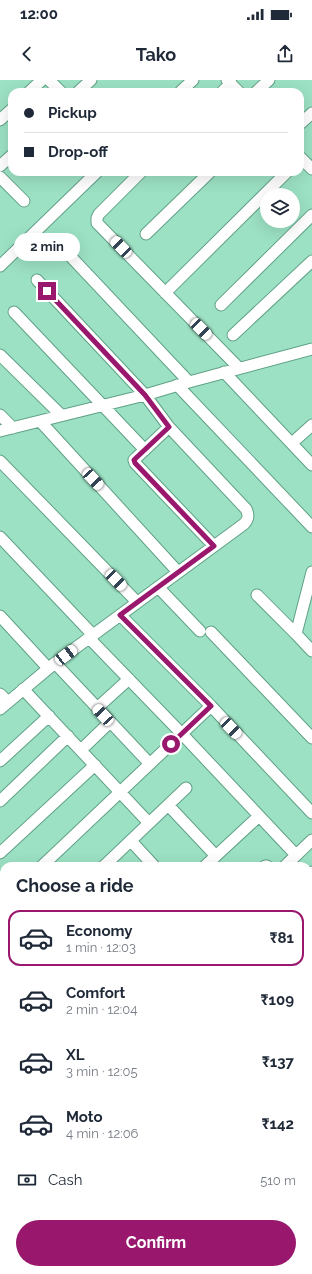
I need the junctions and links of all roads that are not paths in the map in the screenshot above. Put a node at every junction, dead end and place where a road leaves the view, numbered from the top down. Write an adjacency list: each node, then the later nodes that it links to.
1 (42, 80): 6 (street)
2 (49, 80): 7 (street)
3 (90, 80): 8 (street)
4 (193, 80): 9 (street)
5 (269, 80): 10 (street)
6 (33, 88)
7 (57, 88)
8 (82, 88)
9 (184, 88)
10 (260, 88)
11 (8, 113): 13 (street)
12 (312, 113): 14 (street)
13 (0, 120)
14 (304, 120)
15 (8, 159): 17 (street)
16 (304, 162): 18 (street)
17 (0, 166)
18 (312, 169)
19 (93, 176): 29 (street)
20 (137, 176): 31 (street)
21 (206, 176): 26 (street)
22 (283, 176): 31 (street)
23 (0, 177): 24 (street)
24 (24, 201)
25 (312, 215): 32 (street)
26 (146, 234)
27 (57, 242): 39 (street)
28 (312, 262): 34 (street)
29 (0, 266)
30 (37, 280): 41 (street)
31 (165, 293): 37 (street)
32 (220, 305)
33 (14, 312): 42 (street)
34 (233, 335)
35 (312, 349): 37 (street)
36 (0, 355): 44 (street)
37 (239, 368): 38 (street)
38 (224, 372): 39 (street); 50 (street)
39 (188, 382): 40 (street)
40 (177, 385): 41 (street); 54 (street)
41 (145, 395): 42 (street); 47 (street)
42 (103, 405): 44 (street); 51 (street)
43 (0, 415): 48 (street)
44 (61, 415): 45 (street)
45 (40, 421): 48 (street); 57 (street)
46 (312, 425): 50 (street)
47 (169, 427): 51 (street); 56 (street)
48 (13, 428): 49 (street)
49 (0, 432)
50 (292, 444): 53 (street)
51 (145, 450): 56 (street)
52 (0, 460): 61 (street)
53 (312, 465)
54 (312, 527)
55 (0, 537): 67 (street)
56 (214, 546): 57 (street)
57 (178, 572): 59 (street)
58 (312, 572): 66 (street)
59 (158, 587): 61 (street); 64 (street)
60 (257, 595): 66 (street)
61 (137, 602): 62 (street)
62 (120, 615): 67 (street); 74 (street)
63 (0, 616): 69 (street)
64 (200, 631)
65 (212, 632): 80 (street)
66 (296, 634): 68 (street)
67 (91, 636): 69 (street); 70 (street)
68 (312, 651)
69 (52, 666): 71 (street); 75 (street)
70 (129, 679): 75 (street); 78 (street)
71 (23, 689): 73 (street); 76 (street)
72 (0, 694): 73 (street)
73 (4, 705)
74 (211, 706): 78 (street); 89 (street)
75 (96, 708): 77 (street)
76 (49, 716): 79 (street); 82 (street)
77 (110, 722): 81 (street); 83 (street)
78 (182, 734): 83 (street); 90 (street)
79 (68, 736): 81 (street); 87 (street)
80 (312, 738)
81 (80, 750): 84 (street)
82 (0, 761)
83 (150, 764): 86 (street)
84 (95, 765): 86 (street); 94 (street)
85 (186, 788): 88 (street)
86 (121, 792): 91 (street); 97 (street)
87 (0, 801)
88 (168, 805): 91 (street); 96 (street)
89 (312, 813)
90 (259, 816): 95 (street); 96 (street)
91 (149, 823): 93 (street)
92 (312, 840): 95 (street)
93 (131, 841): 98 (street); 99 (street)
94 (0, 854)
95 (296, 855): 101 (street)
96 (216, 856): 100 (street)
97 (46, 862)
98 (108, 862)
99 (150, 862)
100 (209, 862)
101 (289, 862)

